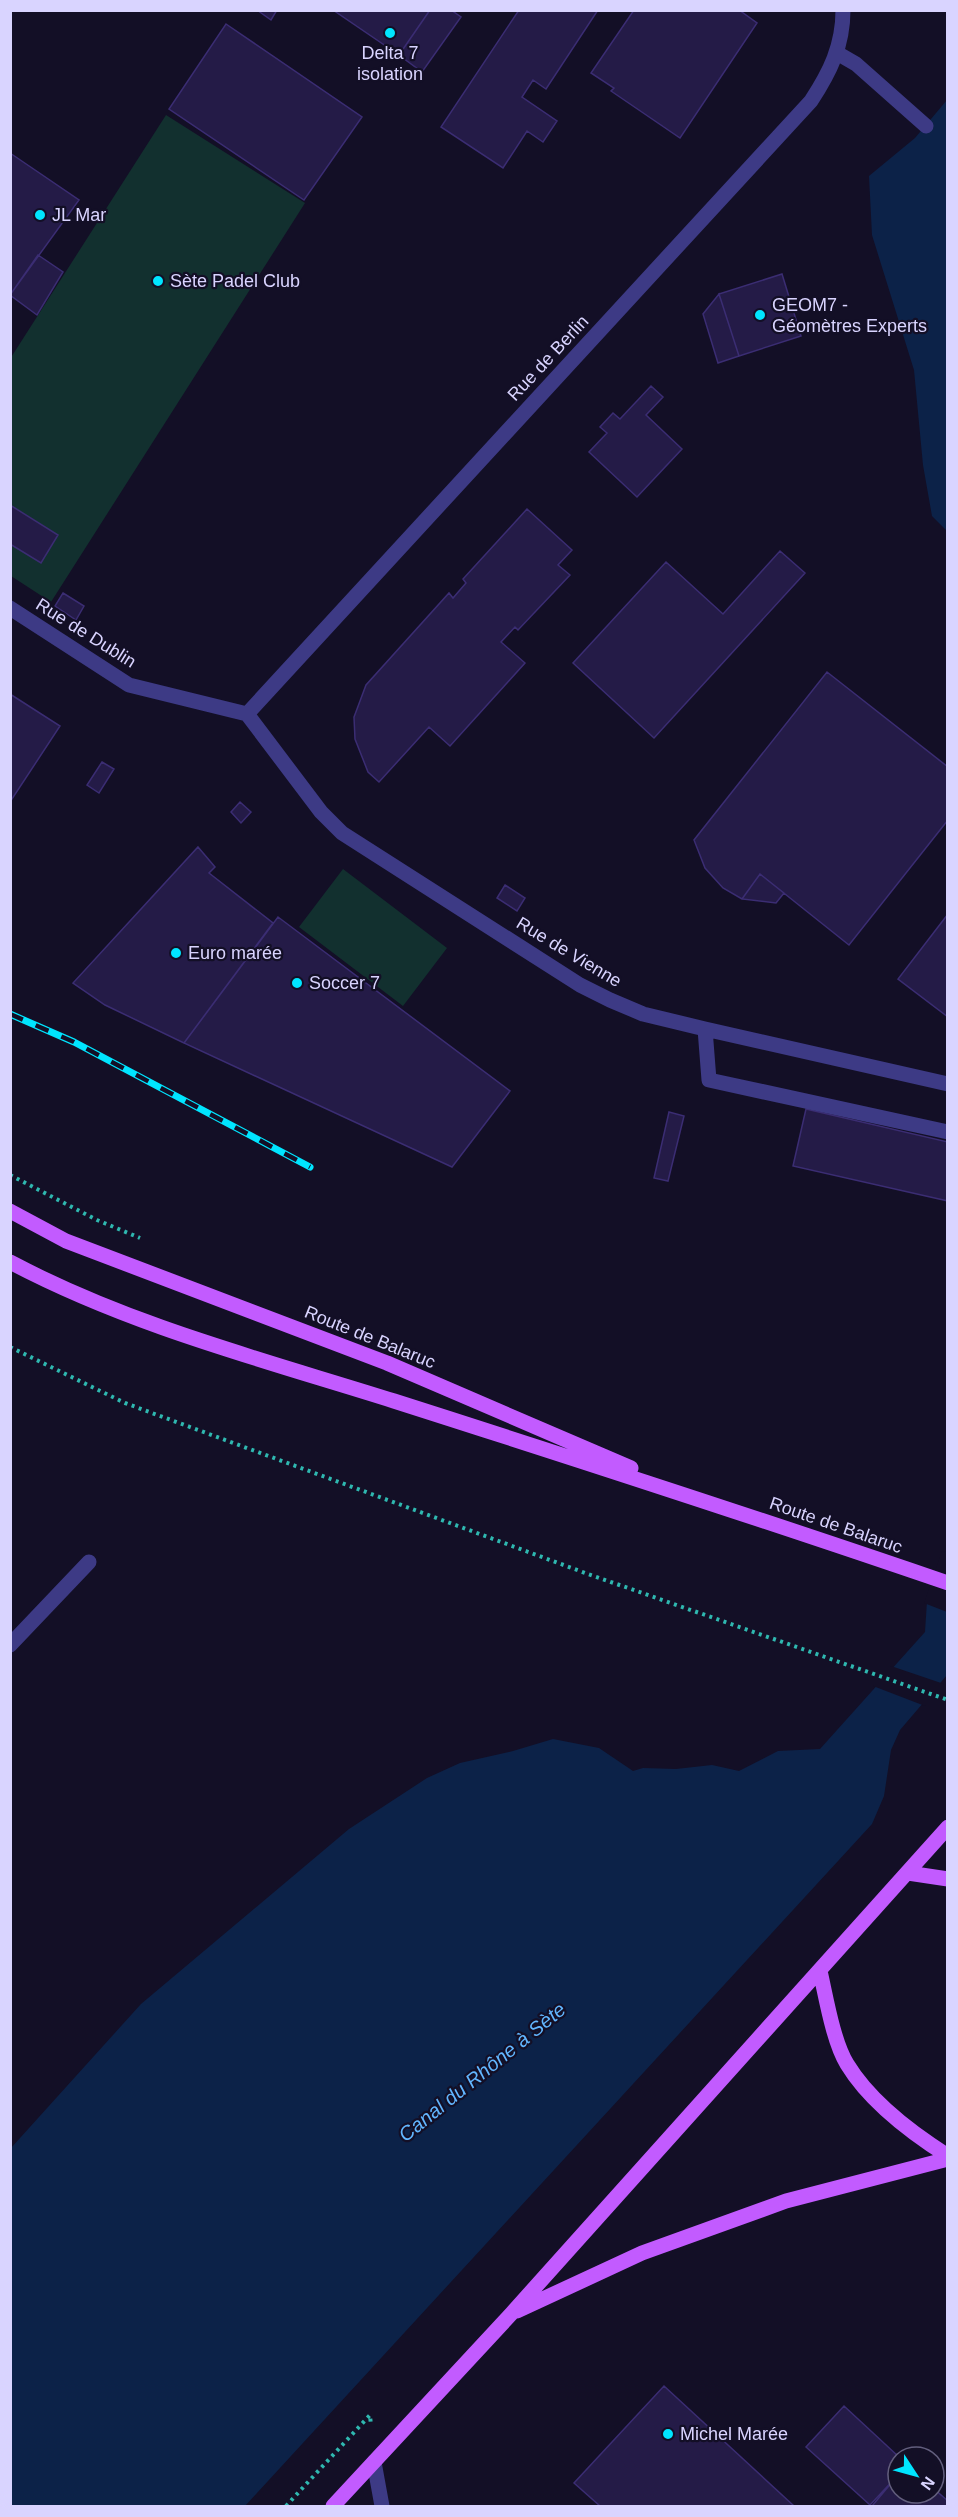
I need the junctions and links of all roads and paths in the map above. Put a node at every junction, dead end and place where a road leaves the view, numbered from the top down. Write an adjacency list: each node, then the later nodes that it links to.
1 (843, 10): 2 (street, Rue de Berlin)
2 (837, 53): 3 (street); 5 (street, Rue de Berlin)
3 (926, 126)
4 (10, 608): 5 (street, Rue de Dublin)
5 (247, 714): 6 (street, Rue de Vienne)
6 (705, 1029): 7 (street, Rue de Vienne); 8 (street)
7 (948, 1084)
8 (948, 1132)
9 (10, 1211): 12 (main road, Route de Balaruc)
10 (10, 1262): 12 (main road, Route de Balaruc)
11 (10, 1347): 16 (path)
12 (713, 1503): 14 (main road, Route de Balaruc)
13 (89, 1562): 15 (street)
14 (948, 1583)
15 (10, 1645)
16 (948, 1700)
17 (948, 1827): 18 (main road)
18 (908, 1873): 19 (main road); 20 (main road)
19 (948, 1879)
20 (820, 1971): 21 (main road); 22 (main road)
21 (948, 2158): 22 (main road)
22 (512, 2313): 23 (main road)
23 (374, 2462): 24 (path); 25 (main road); 26 (street)
24 (285, 2506)
25 (333, 2506)
26 (382, 2506)

